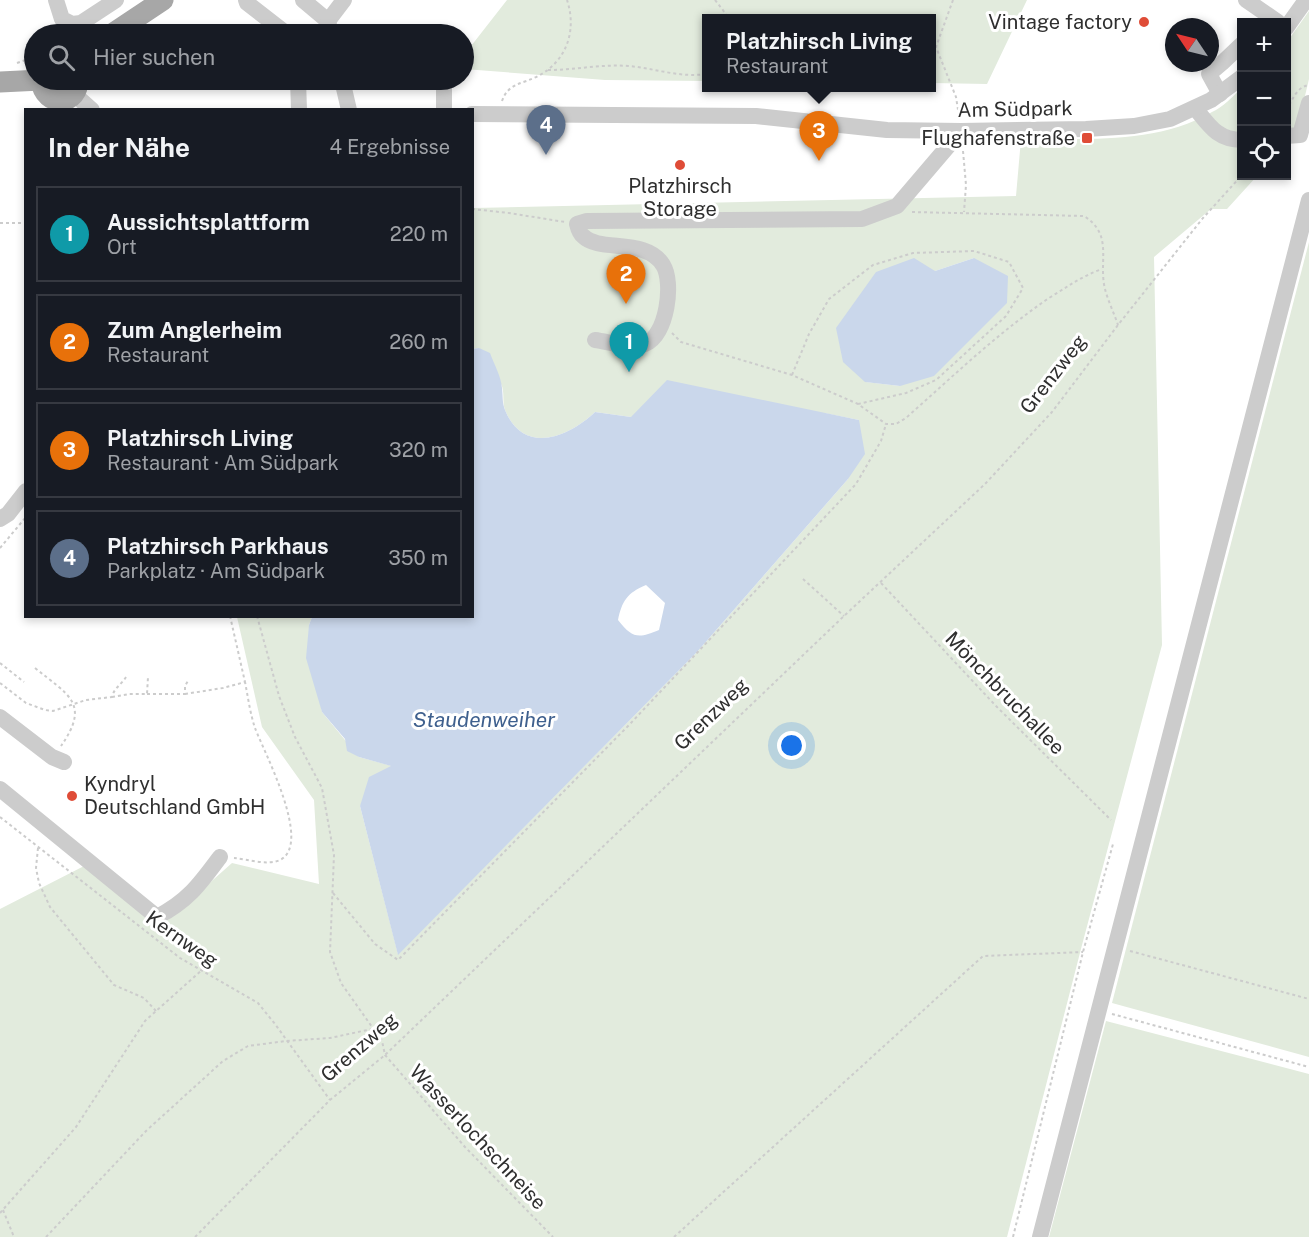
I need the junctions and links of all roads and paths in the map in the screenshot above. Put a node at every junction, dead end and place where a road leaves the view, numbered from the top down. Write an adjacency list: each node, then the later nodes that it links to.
1 (116, 0): 11 (street)
2 (163, 0): 15 (main road)
3 (246, 0): 16 (street)
4 (303, 0): 17 (street)
5 (344, 0): 18 (street)
6 (567, 0): 23 (path)
7 (715, 0): 12 (path)
8 (953, 0): 19 (path)
9 (1246, 0): 13 (street)
10 (1306, 0): 14 (street)
11 (56, 3)
12 (726, 14)
13 (1266, 18)
14 (1291, 22)
15 (127, 24)
16 (274, 24)
17 (326, 24)
18 (332, 24)
19 (936, 47): 44 (path)
20 (1237, 49): 34 (street)
21 (24, 61): 22 (path)
22 (14, 65)
23 (548, 70): 24 (path); 41 (path)
24 (702, 75)
25 (24, 81): 27 (main road)
26 (1237, 81): 34 (street)
27 (0, 82)
28 (43, 90): 29 (main road)
29 (72, 90)
30 (77, 90): 36 (street)
31 (298, 90): 37 (street)
32 (344, 90): 38 (street)
33 (444, 90): 39 (street)
34 (1220, 94): 40 (street)
35 (1309, 103): 46 (street)
36 (91, 108)
37 (299, 108)
38 (349, 108)
39 (444, 108)
40 (1195, 108): 44 (street, Am Südpark); 47 (street)
41 (502, 113): 42 (street, Am Südpark); 43 (street, Am Südpark)
42 (474, 114)
43 (678, 116): 44 (street, Am Südpark); 45 (street)
44 (961, 131): 50 (street); 52 (path)
45 (677, 133)
46 (1293, 136)
47 (1237, 140)
48 (1238, 180): 58 (path, Grenzweg)
49 (1309, 200): 93 (street)
50 (897, 206): 52 (path); 55 (street)
51 (474, 210): 55 (path)
52 (964, 213): 56 (path)
53 (0, 223): 54 (path)
54 (24, 223)
55 (577, 224): 57 (street)
56 (1102, 268): 58 (path); 62 (path)
57 (661, 324): 59 (street); 60 (path)
58 (1118, 325): 68 (path, Grenzweg)
59 (595, 340)
60 (792, 375): 61 (path); 61 (path)
61 (858, 404): 62 (path)
62 (886, 424): 92 (path)
63 (24, 494): 64 (street)
64 (0, 519)
65 (24, 519): 66 (path)
66 (0, 548)
67 (803, 579): 69 (path)
68 (881, 583): 69 (path, Grenzweg); 88 (path, Mönchbruchallee)
69 (844, 616): 101 (path, Grenzweg)
70 (230, 618): 78 (path)
71 (258, 618): 92 (path, Wasserlochschneise)
72 (0, 663): 77 (path)
73 (35, 668): 83 (path)
74 (126, 676): 82 (path)
75 (147, 678): 80 (path)
76 (189, 679): 81 (path)
77 (24, 682)
78 (245, 682): 81 (path); 91 (path)
79 (0, 683): 83 (path)
80 (147, 694): 81 (path); 82 (path)
81 (185, 694)
82 (112, 697): 83 (path)
83 (74, 704): 85 (path)
84 (0, 717): 85 (street)
85 (58, 760)
86 (0, 789): 91 (street)
87 (0, 817): 90 (path, Kernweg)
88 (1111, 820)
89 (1113, 844): 94 (path)
90 (38, 847): 95 (path, Kernweg); 97 (path)
91 (220, 857)
92 (333, 893): 99 (path, Wasserlochschneise)
93 (1115, 948): 96 (path); 98 (street)
94 (1083, 952): 109 (path); 110 (path)
95 (202, 970): 97 (path); 100 (path, Kernweg)
96 (1309, 999)
97 (156, 1011): 104 (path)
98 (1099, 1011): 102 (path); 111 (street)
99 (372, 1029): 100 (path); 101 (path, Wasserlochschneise)
100 (286, 1041): 103 (path, Kernweg); 106 (path)
101 (385, 1055): 103 (path, Grenzweg); 108 (path, Wasserlochschneise)
102 (1309, 1067)
103 (330, 1100): 107 (path, Grenzweg)
104 (1, 1211): 105 (path)
105 (14, 1237)
106 (46, 1237)
107 (195, 1237)
108 (552, 1237)
109 (674, 1237)
110 (1013, 1237)
111 (1040, 1237)

